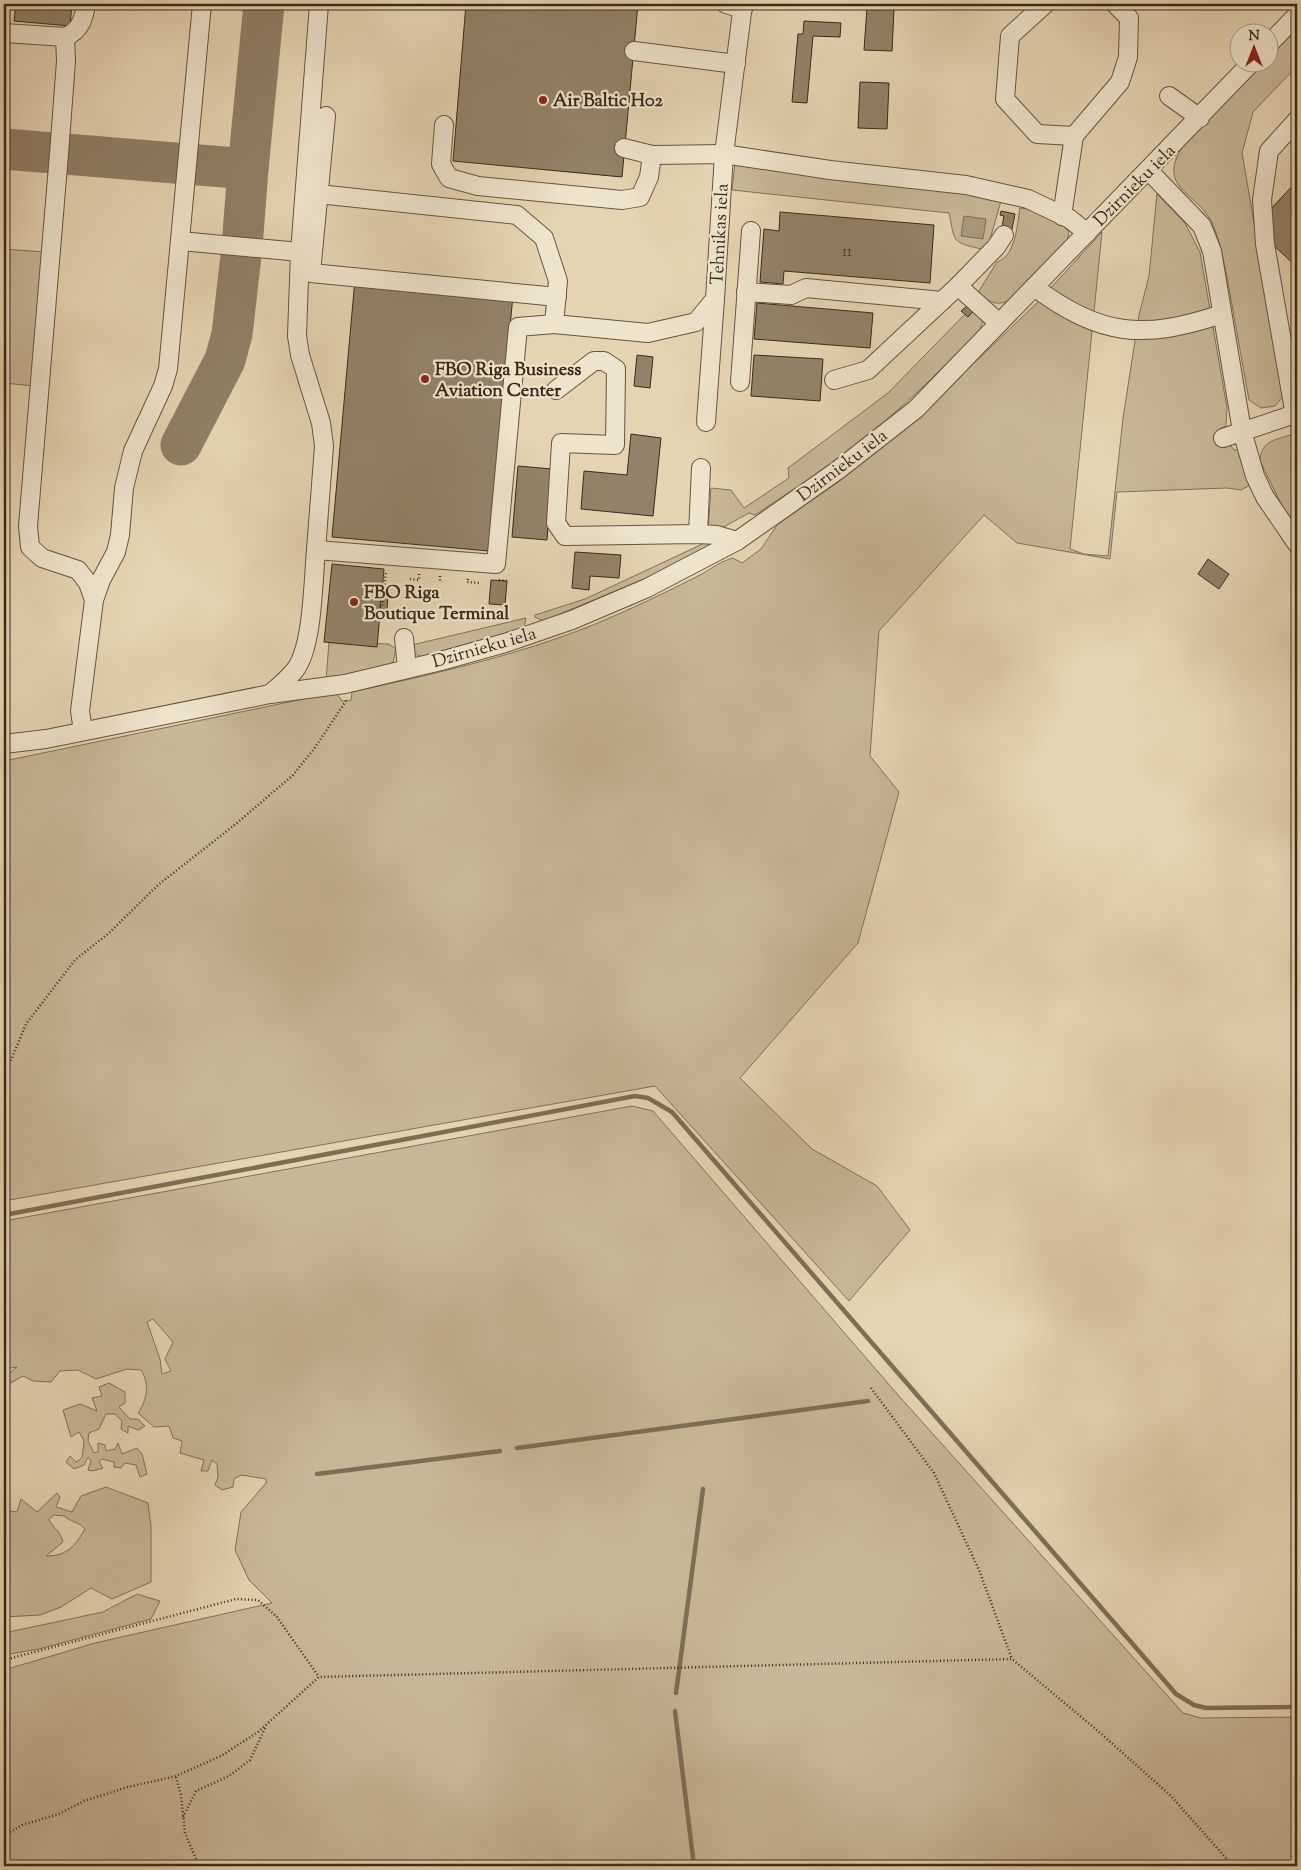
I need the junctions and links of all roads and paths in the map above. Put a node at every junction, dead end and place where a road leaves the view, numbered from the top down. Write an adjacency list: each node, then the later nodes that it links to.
1 (86, 4): 11 (street)
2 (202, 4): 30 (street)
3 (319, 4): 31 (street)
4 (726, 4): 7 (street)
5 (1045, 4): 20 (street)
6 (1115, 4): 20 (street)
7 (743, 6): 13 (street, Tehnikas iela)
8 (1297, 15): 10 (street)
9 (4, 33): 11 (street)
10 (1278, 35)
11 (65, 37): 54 (street)
12 (634, 51): 13 (street)
13 (736, 64): 22 (street, Tehnikas iela)
14 (1243, 72): 17 (street, Dzirnieku iela)
15 (1169, 96): 17 (street)
16 (326, 116): 25 (street)
17 (1200, 118): 24 (street, Dzirnieku iela)
18 (1297, 120): 44 (street)
19 (444, 125): 23 (street)
20 (1074, 136): 26 (street)
21 (624, 148): 23 (street)
22 (724, 154): 23 (street); 26 (street); 36 (street, Tehnikas iela)
23 (652, 155)
24 (1149, 171): 28 (street, Dzirnieku iela); 38 (street)
25 (318, 194): 35 (street); 35 (street)
26 (1062, 216): 28 (street)
27 (751, 230): 34 (street)
28 (1087, 233): 33 (street, Dzirnieku iela)
29 (1004, 236): 32 (street)
30 (180, 241): 31 (street); 53 (street)
31 (300, 252): 52 (street)
32 (958, 286): 37 (street); 39 (street)
33 (1034, 288): 38 (street); 39 (street, Dzirnieku iela)
34 (746, 292): 37 (street); 42 (street)
35 (557, 296): 40 (street)
36 (715, 299): 40 (street, Tehnikas iela); 45 (street)
37 (942, 301): 41 (street)
38 (1222, 314): 46 (street)
39 (999, 323): 50 (street, Dzirnieku iela)
40 (554, 324): 52 (street, Tehnikas iela)
41 (834, 380)
42 (740, 382)
43 (556, 390): 49 (street)
44 (1293, 417): 46 (street)
45 (706, 422)
46 (1242, 431): 47 (street); 51 (street)
47 (1223, 438)
48 (701, 468): 49 (street)
49 (698, 534): 50 (street)
50 (737, 541): 71 (street, Dzirnieku iela)
51 (1297, 544)
52 (316, 550): 73 (street)
53 (116, 552): 54 (street); 68 (street)
54 (78, 570): 68 (street)
55 (394, 570): 69 (path)
56 (410, 572): 57 (path)
57 (420, 573): 58 (path); 63 (path)
58 (426, 573)
59 (433, 574): 60 (path)
60 (440, 575): 61 (path); 66 (path)
61 (449, 576)
62 (482, 578): 67 (path)
63 (410, 579)
64 (499, 580): 65 (path)
65 (508, 581)
66 (442, 582)
67 (479, 583)
68 (94, 600): 74 (street)
69 (380, 607)
70 (404, 638): 71 (street)
71 (407, 669): 72 (street, Dzirnieku iela)
72 (345, 692): 73 (street, Dzirnieku iela); 76 (path)
73 (270, 694): 74 (street, Dzirnieku iela)
74 (83, 731): 75 (street, Dzirnieku iela)
75 (4, 744)
76 (4, 1078)
77 (871, 1388): 78 (path)
78 (1012, 1659): 80 (path); 86 (path)
79 (4, 1660): 80 (path)
80 (319, 1677): 81 (path)
81 (267, 1725): 82 (path); 83 (path)
82 (176, 1776): 83 (path); 84 (path)
83 (183, 1816): 85 (path)
84 (4, 1836)
85 (199, 1866)
86 (1233, 1866)

